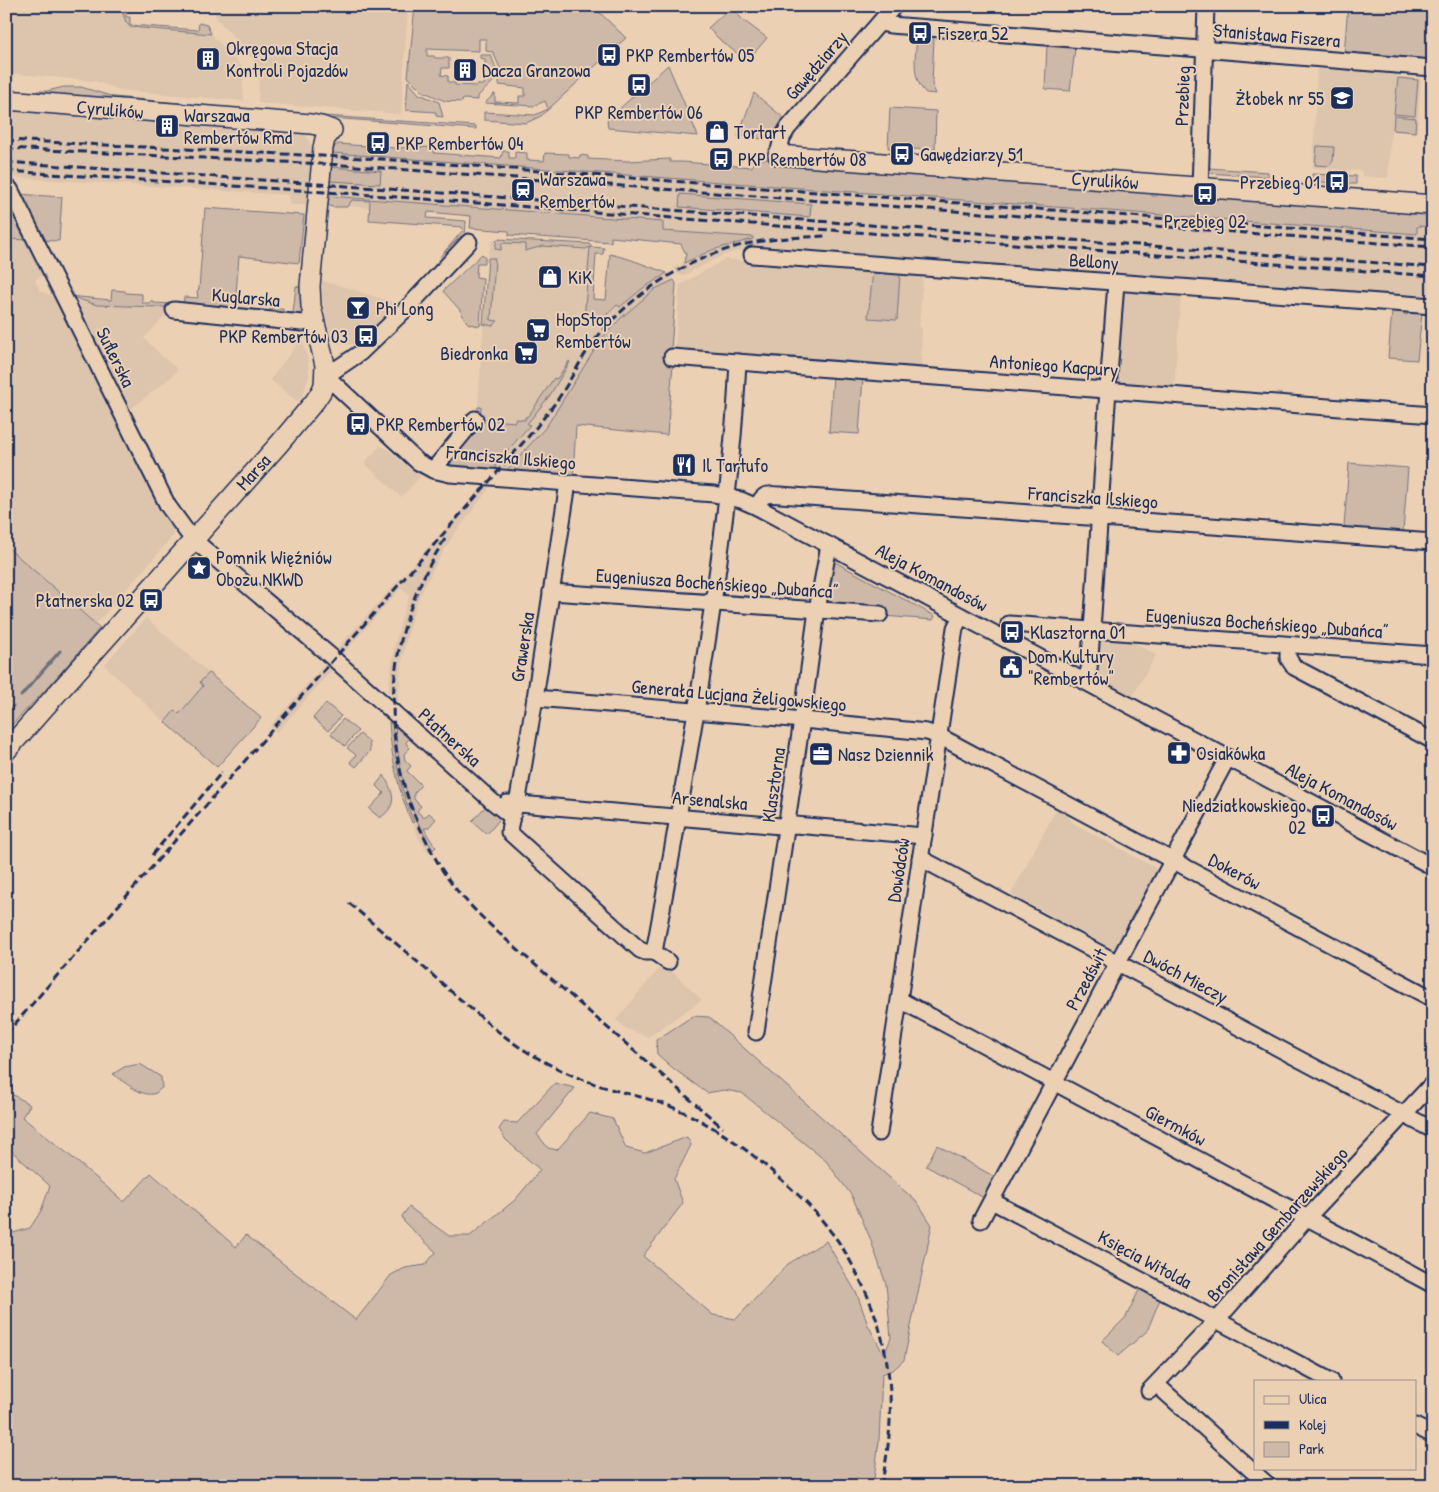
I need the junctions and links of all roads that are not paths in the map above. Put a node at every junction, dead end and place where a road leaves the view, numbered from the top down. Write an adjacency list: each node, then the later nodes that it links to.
1 (894, 6): 3 (street, Gawędziarzy)
2 (1206, 6): 4 (street, Przebieg)
3 (880, 23): 4 (street, Stanisława Fiszera); 8 (street, Gawędziarzy)
4 (1204, 49): 5 (street, Stanisława Fiszera); 9 (street, Przebieg)
5 (1433, 68)
6 (6, 100): 7 (main road, Cyrulików)
7 (332, 130): 17 (main road, Marsa)
8 (778, 155): 9 (main road, Cyrulików)
9 (1200, 188): 11 (main road, Cyrulików)
10 (10, 189): 29 (street, Suflerska)
11 (1433, 205)
12 (469, 242): 20 (street)
13 (752, 255): 14 (street, Bellony)
14 (1116, 283): 15 (street, Bellony); 21 (street)
15 (1433, 306)
16 (174, 310): 17 (street, Kuglarska)
17 (314, 321): 20 (main road, Marsa)
18 (672, 357): 19 (street, Antoniego Kacpury)
19 (738, 362): 21 (street, Antoniego Kacpury); 26 (street)
20 (326, 376): 24 (street, Franciszka Ilskiego); 29 (main road, Marsa)
21 (1108, 389): 22 (street, Antoniego Kacpury); 28 (street)
22 (1433, 415)
23 (475, 419): 24 (street)
24 (433, 470): 25 (street, Franciszka Ilskiego)
25 (568, 483): 26 (street, Franciszka Ilskiego); 32 (street, Grawerska)
26 (728, 496): 27 (street, Aleja Komandosów); 33 (street)
27 (757, 506): 28 (street, Franciszka Ilskiego); 31 (street, Aleja Komandosów)
28 (1100, 517): 30 (street, Franciszka Ilskiego); 38 (street)
29 (193, 540): 47 (main road, Marsa); 49 (street, Płatnerska)
30 (1433, 542)
31 (829, 545): 34 (street, Klasztorna); 36 (street, Aleja Komandosów)
32 (551, 592): 33 (street, Eugeniusza Bocheńskiego „Dubańca”); 42 (street, Grawerska)
33 (714, 603): 34 (street, Eugeniusza Bocheńskiego „Dubańca”); 43 (street)
34 (817, 610): 35 (street, Eugeniusza Bocheńskiego „Dubańca”); 44 (street, Klasztorna)
35 (880, 614)
36 (961, 616): 41 (street, Aleja Komandosów); 45 (street, Dowódców)
37 (1009, 624): 38 (street, Eugeniusza Bocheńskiego „Dubańca”)
38 (1092, 630): 39 (street, Eugeniusza Bocheńskiego „Dubańca”); 41 (street)
39 (1288, 645): 40 (street, Eugeniusza Bocheńskiego „Dubańca”); 46 (street)
40 (1433, 655)
41 (1084, 681): 48 (street, Aleja Komandosów)
42 (535, 698): 43 (street, Generała Lucjana Żeligowskiego); 49 (street, Grawerska)
43 (696, 711): 44 (street, Generała Lucjana Żeligowskiego); 50 (street)
44 (802, 720): 45 (street, Generała Lucjana Żeligowskiego); 51 (street, Klasztorna)
45 (939, 736): 52 (street, Dowódców); 54 (street, Dokerów)
46 (1433, 740)
47 (6, 751)
48 (1228, 757): 54 (street, Przedświt); 55 (street, Aleja Komandosów)
49 (514, 810): 50 (street, Arsenalska); 56 (street)
50 (679, 817): 51 (street, Arsenalska); 56 (street)
51 (787, 826): 52 (street, Arsenalska); 61 (street, Klasztorna)
52 (924, 836): 53 (street, Dowódców)
53 (920, 858): 58 (street, Dwóch Mieczy); 60 (street, Dowódców)
54 (1172, 861): 58 (street, Przedświt); 59 (street, Dokerów)
55 (1433, 867)
56 (654, 952): 57 (street)
57 (668, 962)
58 (1118, 962): 62 (street, Przedświt); 64 (street, Dwóch Mieczy)
59 (1433, 999)
60 (900, 1000): 62 (street, Giermków); 66 (street, Dowódców)
61 (756, 1032)
62 (1055, 1082): 67 (street, Przedświt); 68 (street, Giermków)
63 (1433, 1083): 64 (street, Bronisława Gembarzewskiego)
64 (1403, 1115): 65 (street, Dwóch Mieczy); 68 (street, Bronisława Gembarzewskiego)
65 (1433, 1130)
66 (879, 1132)
67 (992, 1201): 69 (street, Przedświt); 71 (street, Księcia Witolda)
68 (1306, 1218): 70 (street, Giermków); 71 (street, Bronisława Gembarzewskiego)
69 (981, 1220)
70 (1433, 1285)
71 (1217, 1320): 72 (street, Księcia Witolda); 75 (street, Bronisława Gembarzewskiego)
72 (1329, 1380)
73 (1416, 1426): 74 (street)
74 (1433, 1435)
75 (1269, 1486)

